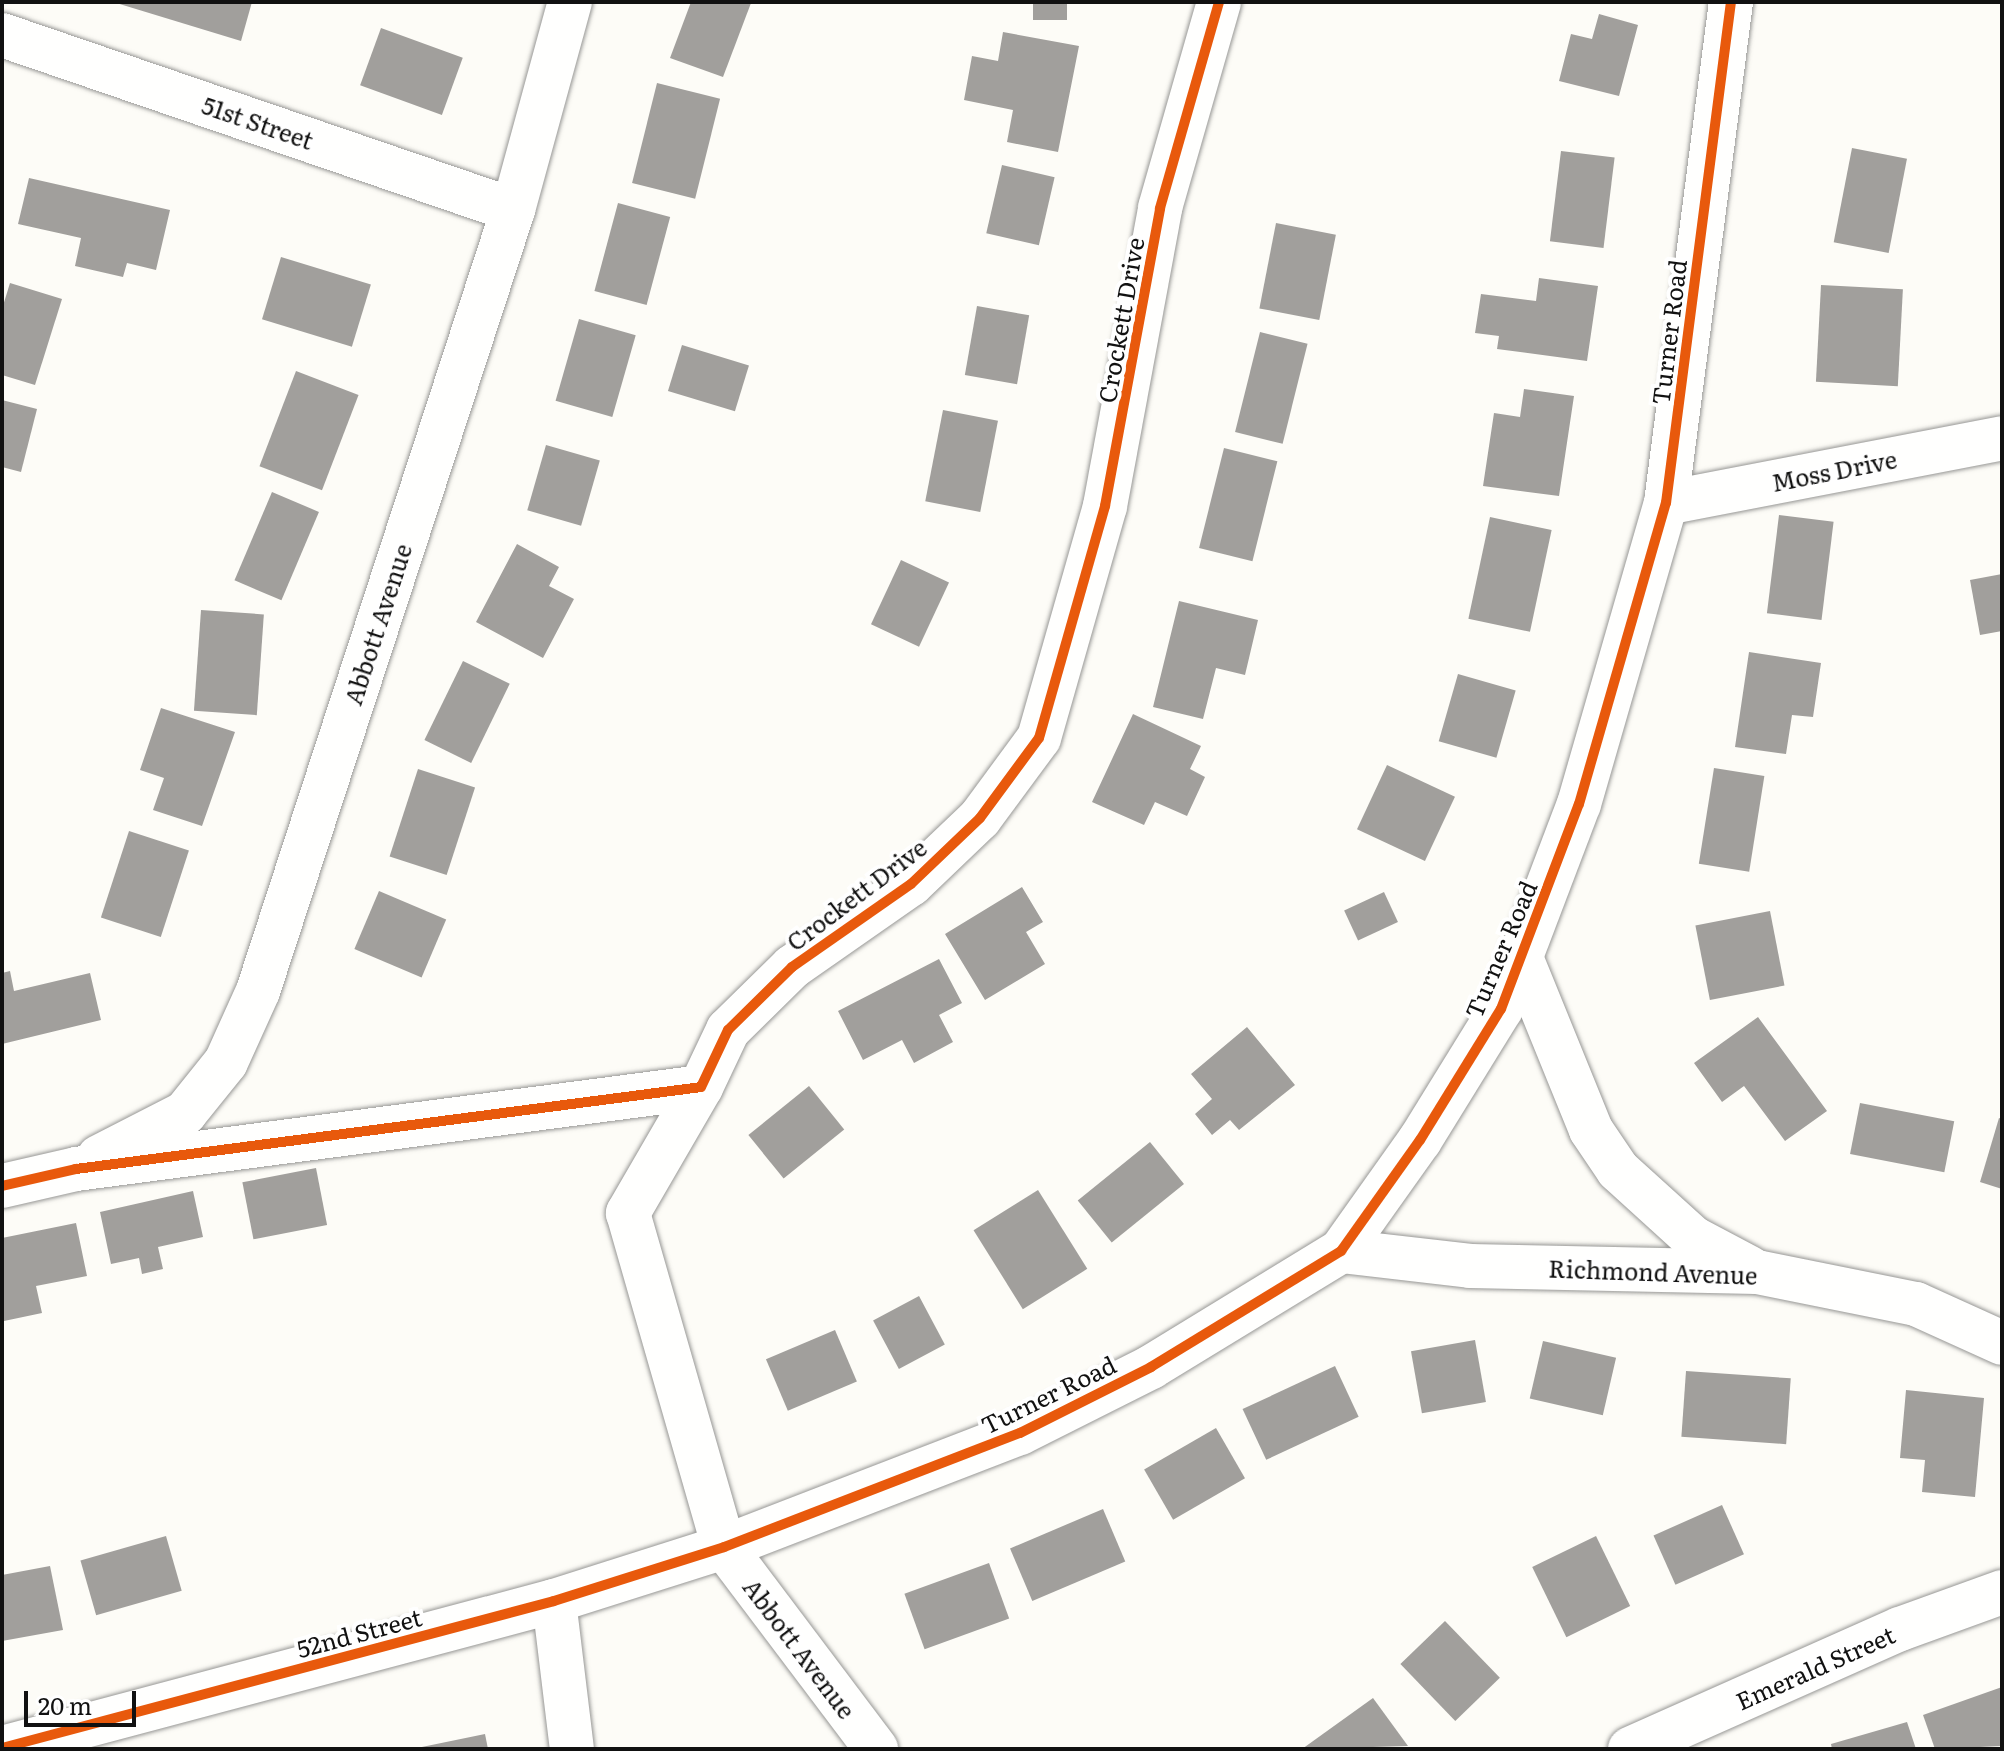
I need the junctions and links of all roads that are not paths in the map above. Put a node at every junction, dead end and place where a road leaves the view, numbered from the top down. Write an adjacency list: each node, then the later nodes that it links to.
1 (570, 2): 5 (street, Abbott Avenue)
2 (1219, 2): 9 (street, Crockett Drive)
3 (1731, 2): 7 (street, Turner Road)
4 (8, 31): 5 (street, 51st Street)
5 (513, 210): 10 (street, Abbott Avenue)
6 (2002, 438): 7 (street, Moss Drive)
7 (1666, 503): 8 (street, Turner Road)
8 (1522, 960): 12 (street, Turner Road); 13 (street)
9 (701, 1087): 10 (street); 15 (street, Crockett Drive)
10 (76, 1169): 11 (street)
11 (2, 1186)
12 (1341, 1251): 13 (street, Richmond Avenue); 15 (street, Turner Road)
13 (1757, 1272): 14 (street, Richmond Avenue)
14 (2002, 1343)
15 (724, 1547): 17 (street, 52nd Street); 20 (street, Abbott Avenue)
16 (2002, 1592): 21 (street, Emerald Street)
17 (554, 1601): 18 (street, 52nd Street); 19 (street)
18 (2, 1748)
19 (572, 1749)
20 (876, 1749)
21 (1630, 1749)

